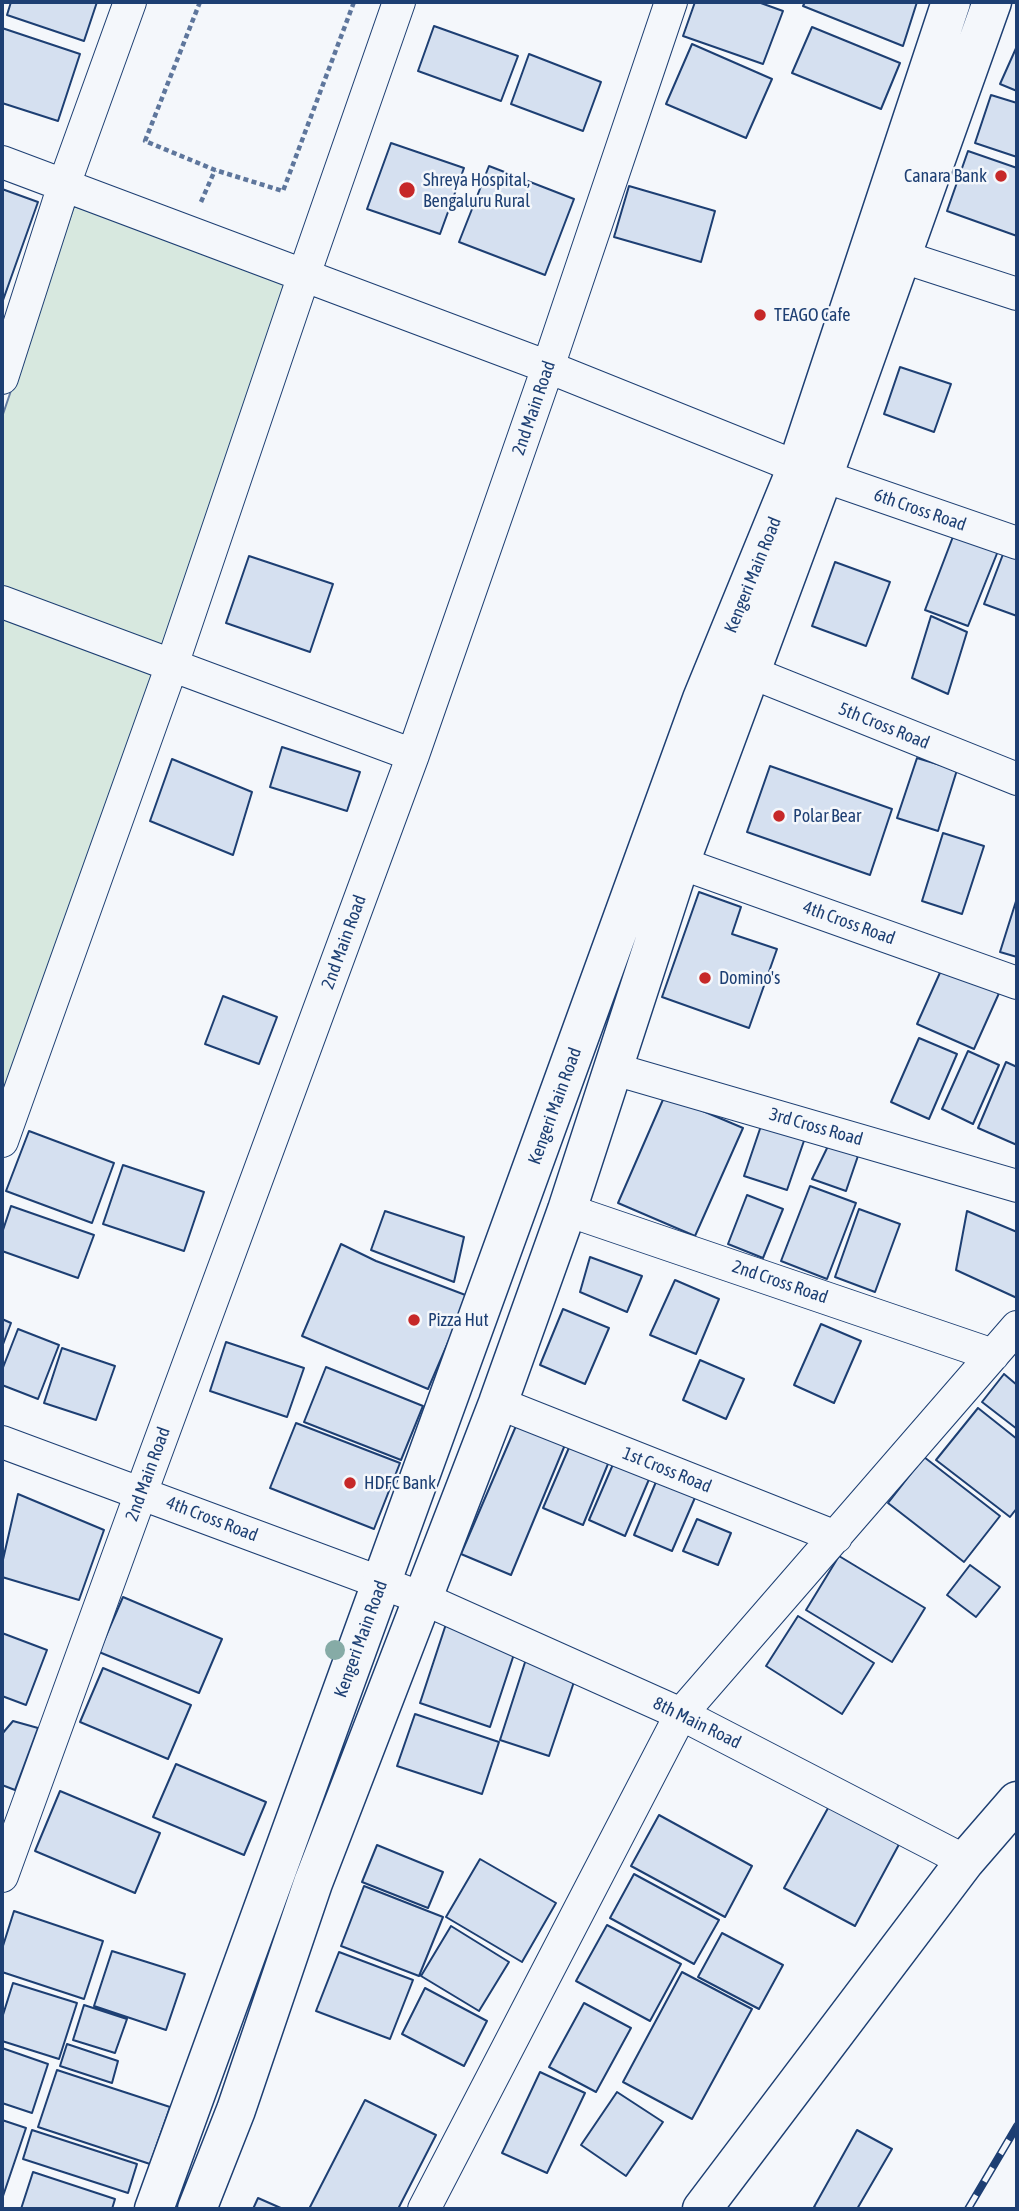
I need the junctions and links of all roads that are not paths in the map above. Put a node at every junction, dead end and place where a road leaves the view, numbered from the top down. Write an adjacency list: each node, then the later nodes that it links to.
1 (130, 2): 7 (street)
2 (399, 2): 9 (street)
3 (671, 2): 11 (street, 2nd Main Road)
4 (951, 2): 13 (main road, Kengeri Main Road)
5 (992, 2): 8 (main road, Kengeri Main Road)
6 (2, 162): 7 (street, 6th Cross Road)
7 (64, 185): 9 (street, 6th Cross Road); 12 (street)
8 (900, 256): 10 (street); 13 (main road, Kengeri Main Road)
9 (303, 275): 11 (street, 6th Cross Road); 16 (street)
10 (1017, 294)
11 (548, 367): 13 (street, 6th Cross Road); 18 (street, 2nd Main Road)
12 (2, 378)
13 (810, 472): 14 (street, 6th Cross Road); 17 (main road, Kengeri Main Road); 32 (main road, Kengeri Main Road)
14 (1017, 543)
15 (2, 602): 16 (street)
16 (172, 665): 18 (street); 23 (street)
17 (750, 672): 19 (street, 5th Cross Road); 20 (main road, Kengeri Main Road)
18 (413, 755): 30 (street, 2nd Main Road)
19 (1017, 779)
20 (680, 863): 21 (street, 4th Cross Road); 22 (main road, Kengeri Main Road)
21 (1017, 983)
22 (614, 1069): 24 (street, 3rd Cross Road); 25 (main road, Kengeri Main Road)
23 (2, 1141)
24 (1017, 1186)
25 (567, 1210): 27 (street, 2nd Cross Road); 28 (main road, Kengeri Main Road)
26 (1017, 1327): 27 (street)
27 (993, 1355): 31 (street)
28 (498, 1403): 31 (street, 1st Cross Road); 33 (main road, Kengeri Main Road)
29 (2, 1442): 30 (street, 4th Cross Road)
30 (141, 1493): 32 (street, 4th Cross Road); 37 (street, 2nd Main Road)
31 (836, 1537): 34 (street)
32 (382, 1583): 33 (street, 4th Cross Road); 38 (main road, Kengeri Main Road)
33 (422, 1598): 34 (street, 8th Main Road); 39 (main road, Kengeri Main Road)
34 (681, 1714): 36 (street, 8th Main Road); 40 (street)
35 (1017, 1801): 36 (main road)
36 (965, 1861): 41 (main road)
37 (2, 1877)
38 (154, 2209)
39 (197, 2209)
40 (424, 2209)
41 (702, 2209)

